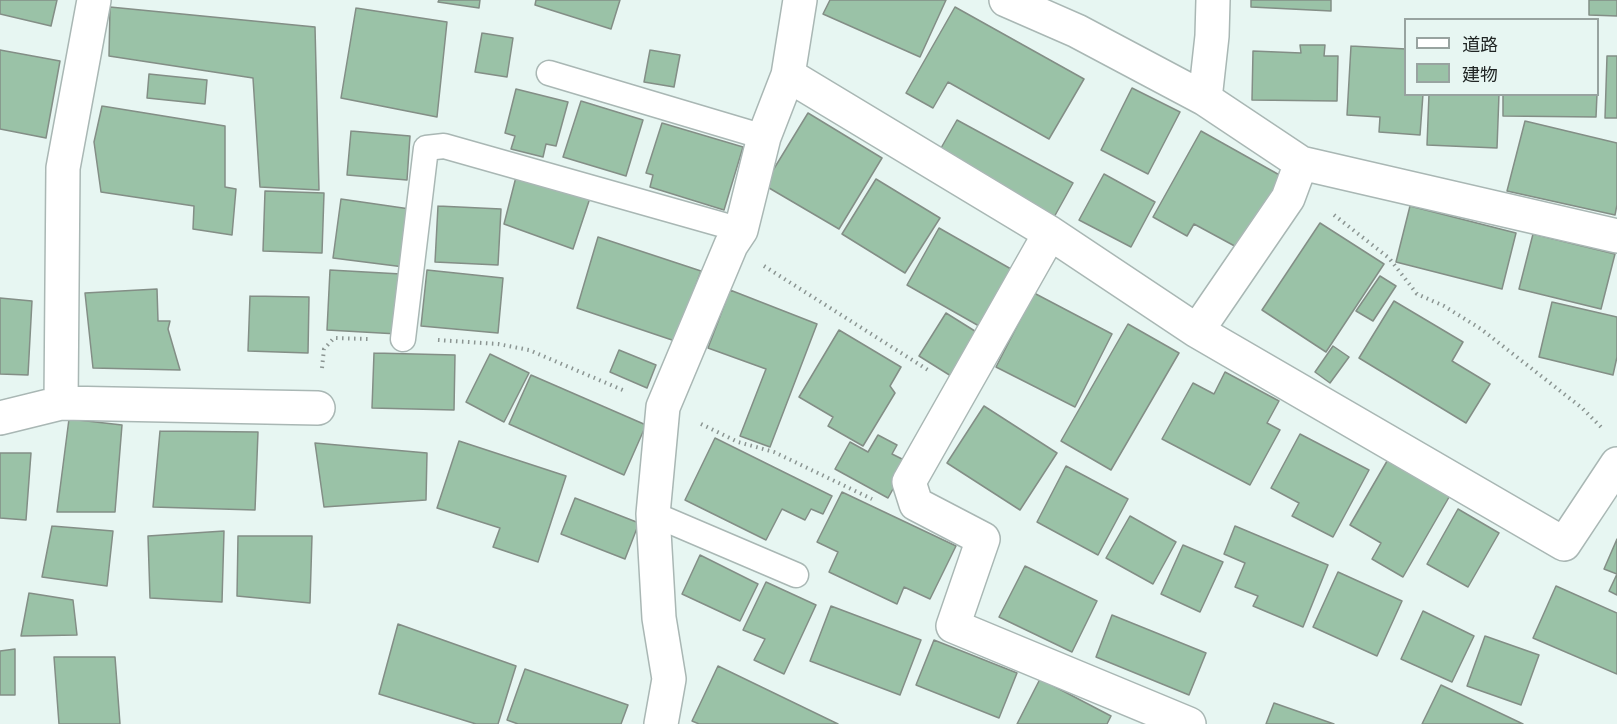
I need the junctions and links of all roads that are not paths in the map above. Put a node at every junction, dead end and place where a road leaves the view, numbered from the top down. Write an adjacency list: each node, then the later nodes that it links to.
1 (94, 0): 15 (street)
2 (800, 0): 6 (street)
3 (1006, 0): 7 (street)
4 (1214, 0): 7 (street)
5 (549, 73): 8 (lane)
6 (788, 75): 8 (street); 10 (street)
7 (1205, 99): 9 (street)
8 (764, 137): 12 (street)
9 (1297, 173): 11 (street); 13 (street)
10 (1050, 233): 13 (street); 22 (street)
11 (1617, 236)
12 (736, 238): 14 (lane); 19 (street)
13 (1197, 331): 18 (street)
14 (403, 339)
15 (61, 403): 16 (street); 17 (street)
16 (318, 408)
17 (0, 418)
18 (1617, 464)
19 (653, 514): 20 (lane); 21 (street)
20 (796, 575)
21 (661, 724)
22 (1189, 724)

